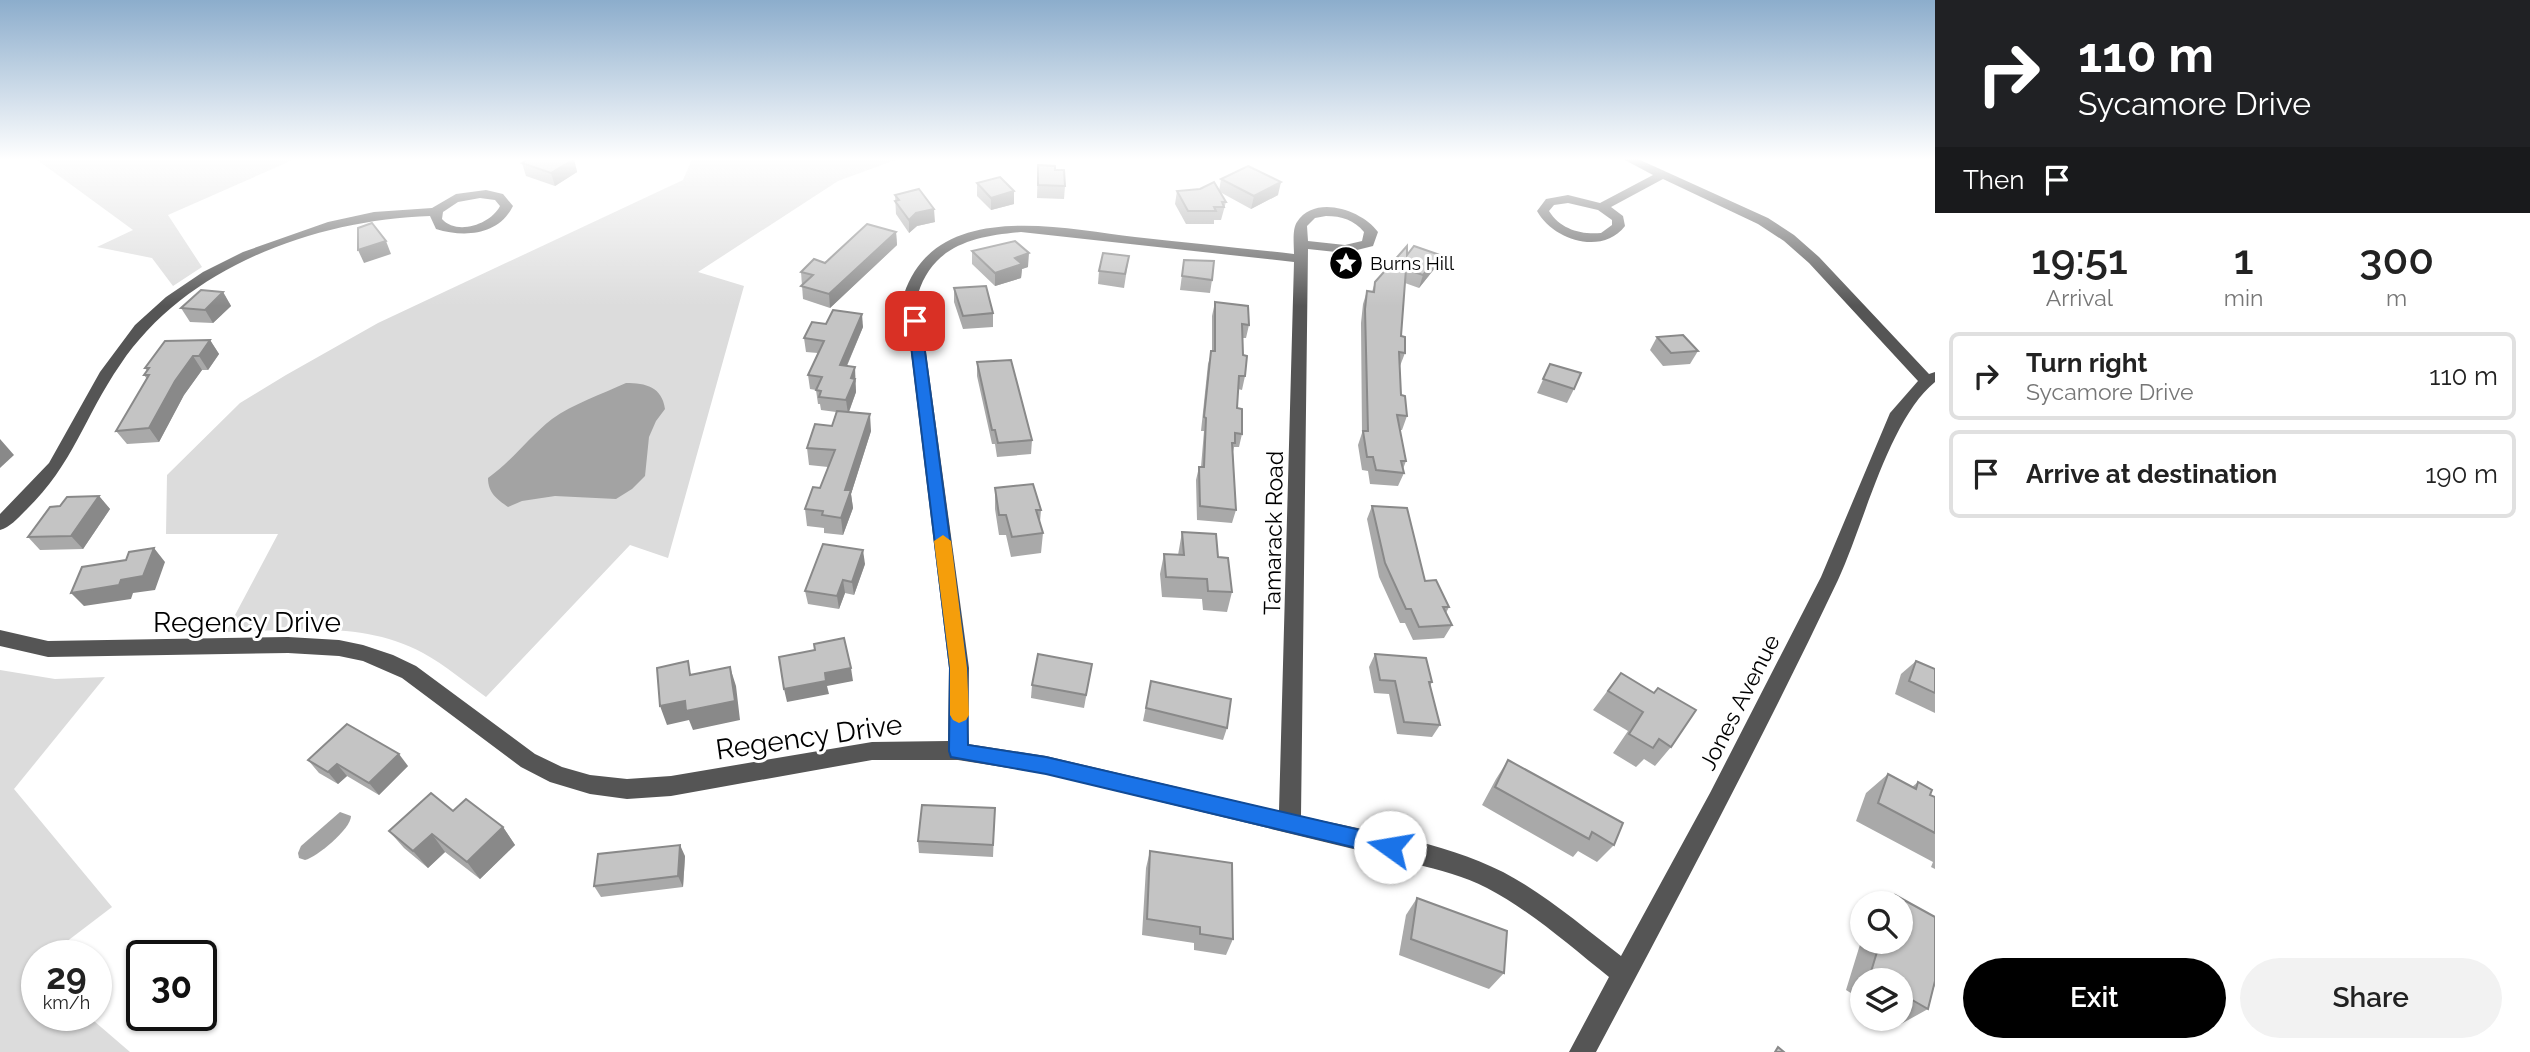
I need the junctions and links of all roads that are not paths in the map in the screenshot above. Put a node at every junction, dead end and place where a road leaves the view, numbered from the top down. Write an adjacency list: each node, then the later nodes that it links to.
1 (441, 208): 6 (street)
2 (506, 208): 6 (street)
3 (1545, 208): 4 (street)
4 (1603, 208)
5 (1735, 208): 7 (street)
6 (437, 211): 8 (street)
7 (1931, 379): 12 (street, Jones Avenue)
8 (0, 524)
9 (0, 638): 10 (street, Regency Drive)
10 (958, 751): 11 (street, Regency Drive); 11 (street, Tamarack Road)
11 (1290, 823): 12 (street, Regency Drive)
12 (1623, 972): 13 (street, Jones Avenue)
13 (1582, 1052)

